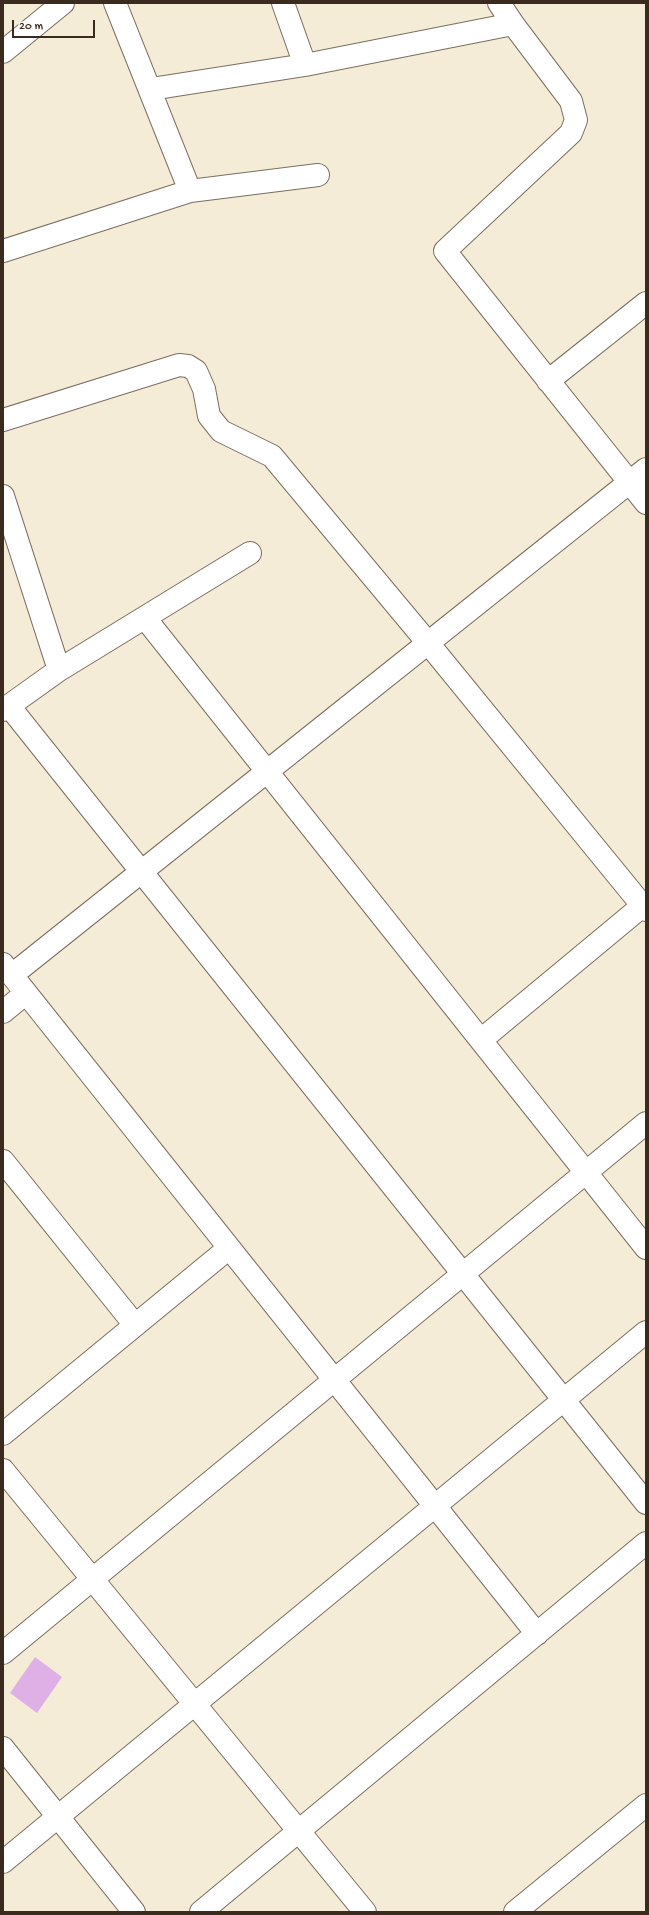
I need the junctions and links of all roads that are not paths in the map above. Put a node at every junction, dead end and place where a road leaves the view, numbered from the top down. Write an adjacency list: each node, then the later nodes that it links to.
1 (64, 3): 6 (street)
2 (115, 3): 8 (street)
3 (283, 3): 7 (street)
4 (499, 3): 5 (street)
5 (513, 24): 7 (street); 13 (street)
6 (3, 52)
7 (305, 65): 8 (street)
8 (151, 89): 10 (street)
9 (318, 175): 10 (street)
10 (190, 191): 11 (street)
11 (3, 251)
12 (646, 303): 13 (street)
13 (548, 381): 16 (street)
14 (3, 420): 21 (street)
15 (646, 469): 16 (street)
16 (629, 482): 18 (street); 21 (street)
17 (3, 496): 22 (street)
18 (646, 503)
19 (250, 553): 20 (street)
20 (145, 618): 22 (street); 24 (street)
21 (428, 643): 24 (street); 26 (street)
22 (59, 670): 23 (street)
23 (6, 708): 25 (street)
24 (267, 772): 25 (street); 30 (street)
25 (141, 872): 27 (street); 36 (street)
26 (645, 906): 30 (street)
27 (7, 970): 28 (street)
28 (26, 993): 29 (street); 34 (street)
29 (3, 1012)
30 (481, 1040): 33 (street)
31 (646, 1123): 33 (street)
32 (3, 1161): 37 (street)
33 (586, 1172): 35 (street); 36 (street)
34 (229, 1248): 37 (street); 39 (street)
35 (646, 1248)
36 (463, 1274): 39 (street); 40 (street)
37 (135, 1325): 41 (street)
38 (646, 1332): 40 (street)
39 (334, 1380): 44 (street); 46 (street)
40 (564, 1400): 43 (street); 44 (street)
41 (3, 1434)
42 (3, 1470): 46 (street)
43 (646, 1503)
44 (435, 1506): 47 (street); 49 (street)
45 (646, 1543): 47 (street)
46 (92, 1579): 48 (street); 49 (street)
47 (537, 1634): 53 (street)
48 (3, 1652)
49 (195, 1704): 52 (street); 53 (street)
50 (3, 1748): 52 (street)
51 (646, 1805): 58 (street)
52 (58, 1817): 54 (street); 55 (street)
53 (298, 1831): 56 (street); 57 (street)
54 (3, 1862)
55 (134, 1912)
56 (201, 1912)
57 (365, 1912)
58 (515, 1912)

